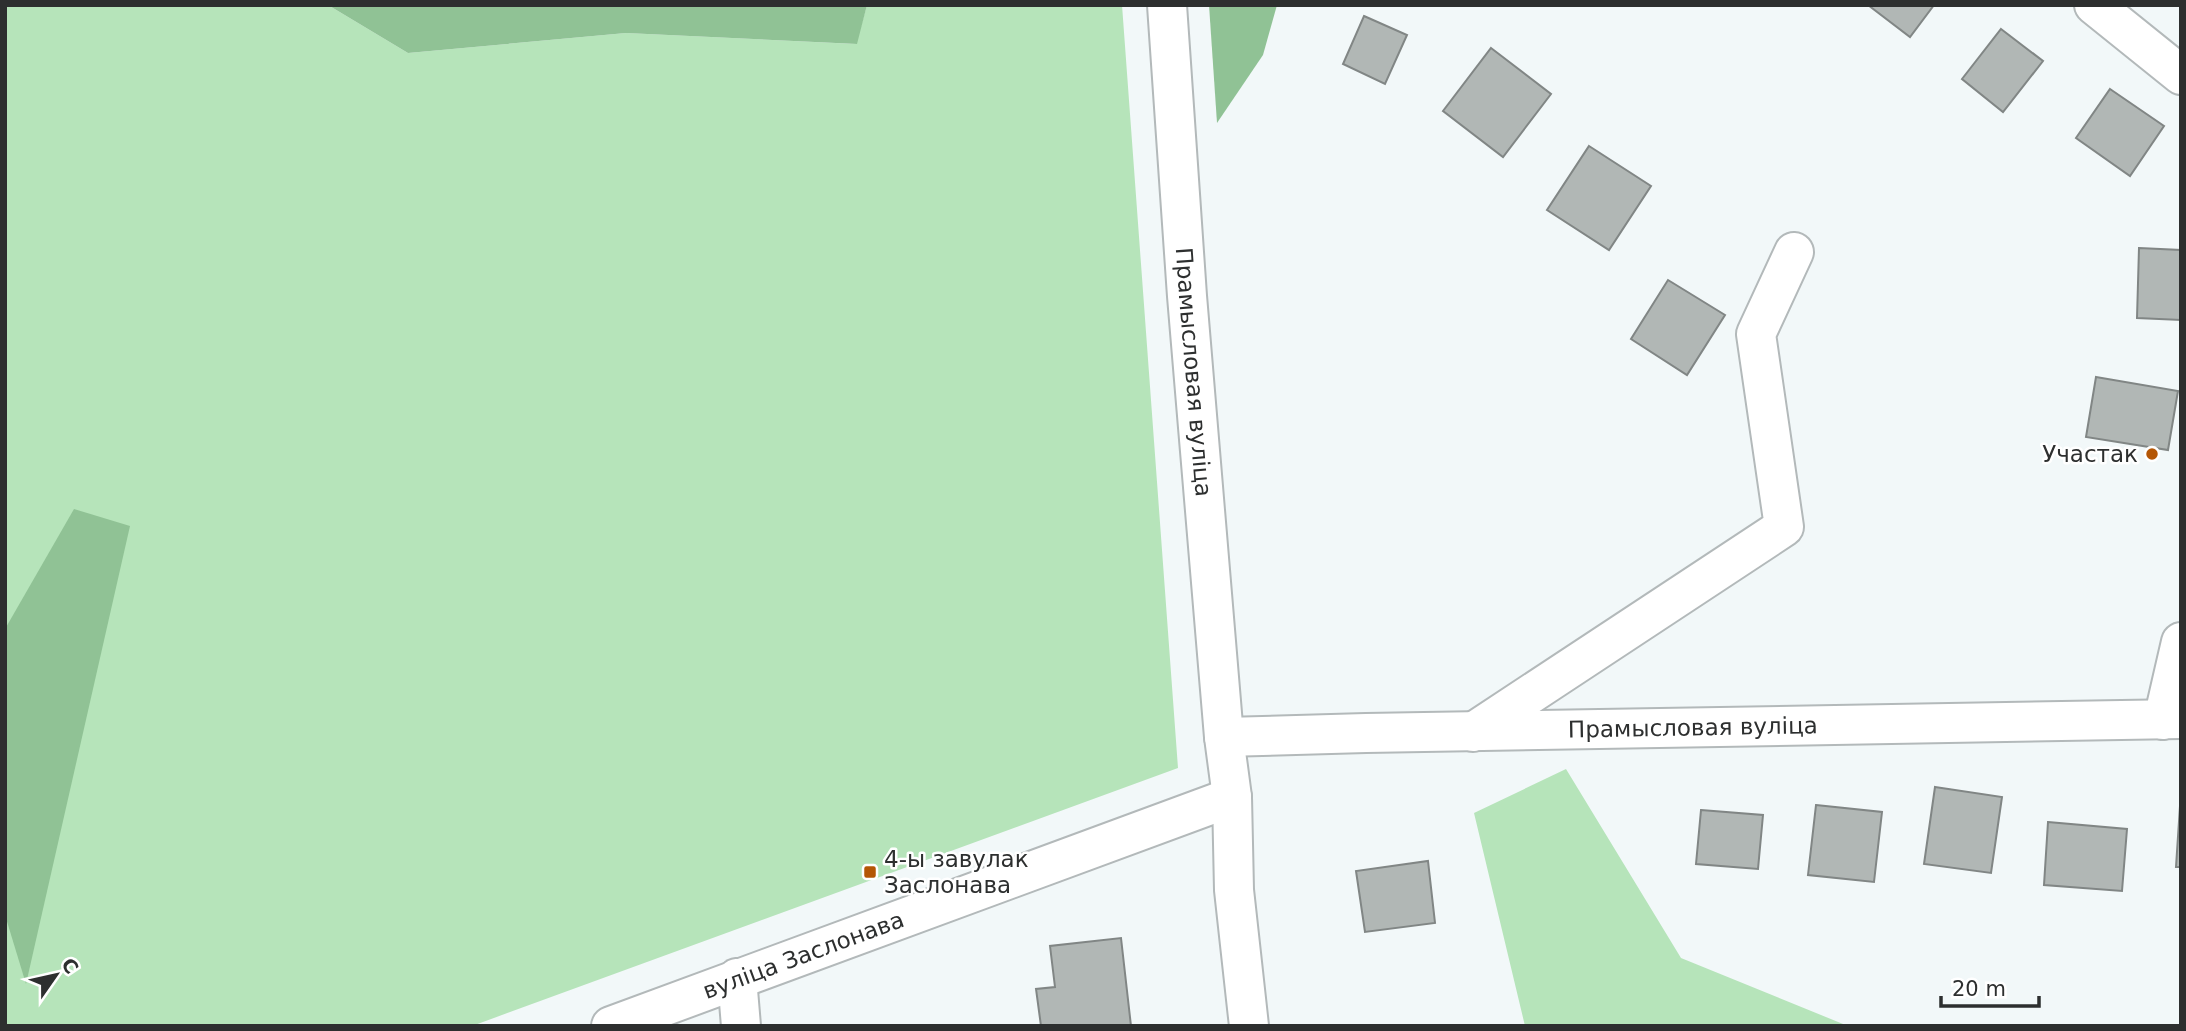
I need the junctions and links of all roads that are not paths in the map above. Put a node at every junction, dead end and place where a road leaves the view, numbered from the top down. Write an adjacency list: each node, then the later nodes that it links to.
1 (1167, 5): 8 (street, Прамысловая вуліца)
2 (2094, 5): 3 (street)
3 (2181, 75)
4 (1794, 252): 7 (street)
5 (2181, 642): 6 (street, Прамысловая вуліца)
6 (2172, 719): 7 (street, Прамысловая вуліца)
7 (1472, 732): 8 (street, Прамысловая вуліца)
8 (1224, 737): 9 (street, Прамысловая вуліца)
9 (1232, 797): 10 (street, вуліца Заслонава); 13 (street, Прамысловая вуліца)
10 (737, 978): 11 (street, вуліца Заслонава); 12 (street)
11 (611, 1026)
12 (741, 1026)
13 (1249, 1026)

